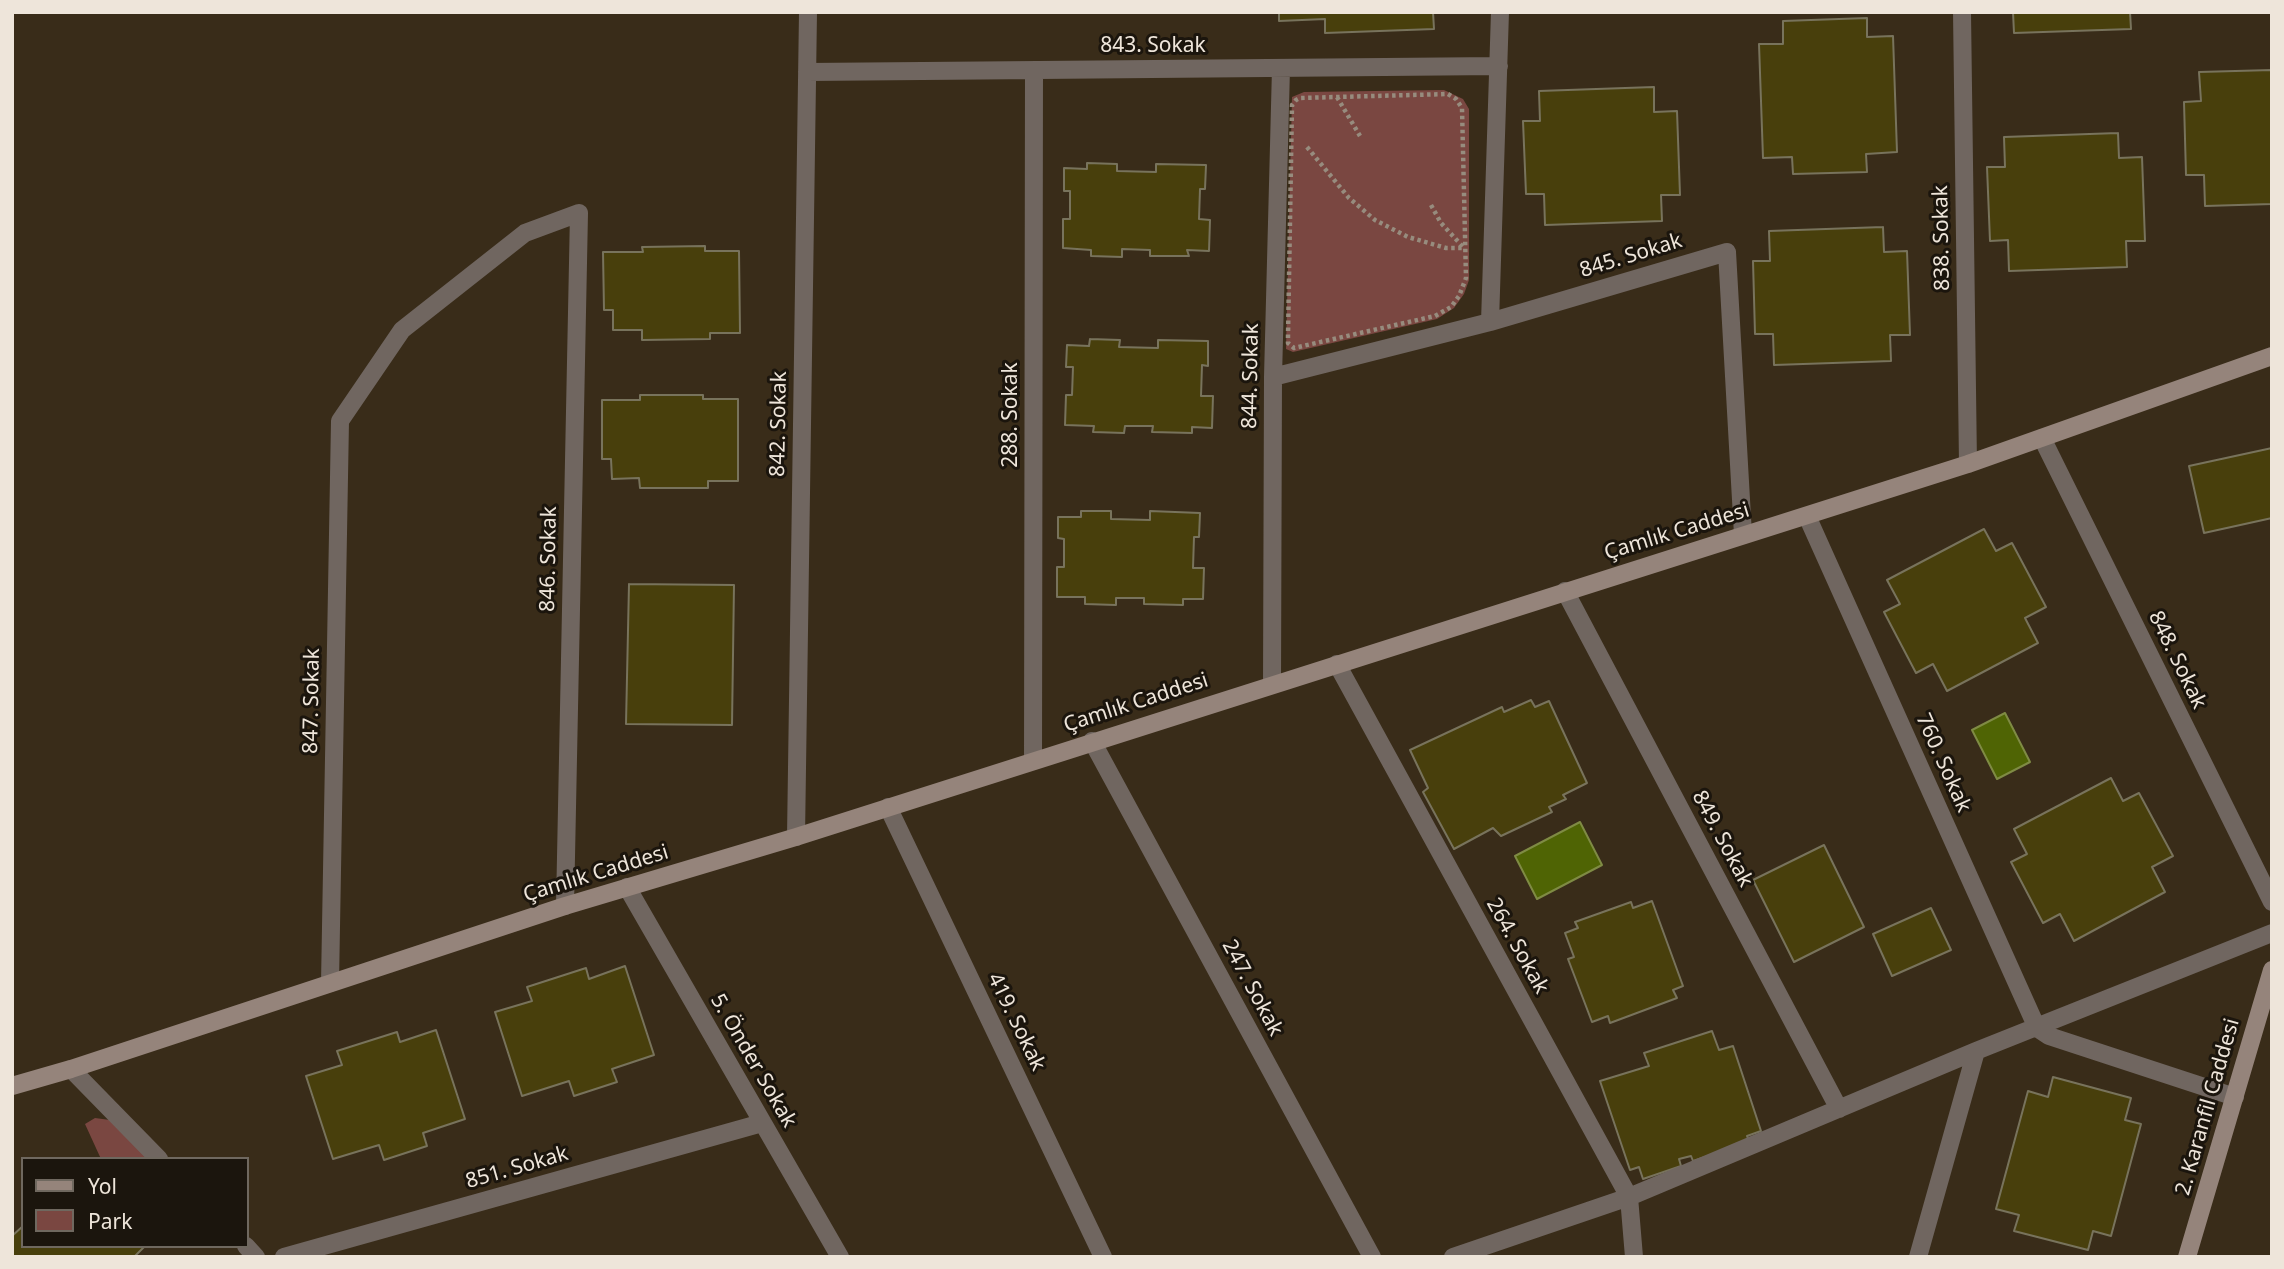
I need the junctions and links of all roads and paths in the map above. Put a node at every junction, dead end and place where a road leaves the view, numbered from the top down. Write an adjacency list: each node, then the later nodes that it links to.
1 (808, 12): 7 (street, 842. Sokak)
2 (1500, 12): 4 (street)
3 (1962, 12): 20 (street, 838. Sokak)
4 (1499, 66): 5 (street, 843. Sokak); 16 (street)
5 (1281, 68): 6 (street, 843. Sokak); 18 (street, 844. Sokak)
6 (1034, 70): 7 (street, 843. Sokak); 27 (street, 288. Sokak)
7 (807, 72): 29 (street, 842. Sokak)
8 (1337, 97): 9 (path); 11 (path); 15 (path)
9 (1292, 126): 10 (path); 15 (path)
10 (1299, 135)
11 (1360, 136)
12 (1306, 145): 15 (path)
13 (1431, 205): 15 (path)
14 (579, 213): 32 (street, 846. Sokak); 35 (street, 847. Sokak)
15 (1465, 248)
16 (1490, 322): 18 (street, 845. Sokak); 22 (street, 845. Sokak)
17 (2272, 356): 19 (main road, Çamlık Caddesi)
18 (1273, 377): 25 (street, 844. Sokak)
19 (2042, 438): 20 (main road, Çamlık Caddesi); 31 (street, 848. Sokak)
20 (1968, 464): 21 (main road, Çamlık Caddesi)
21 (1807, 516): 22 (main road, Çamlık Caddesi); 36 (street, 760. Sokak)
22 (1743, 535): 23 (main road, Çamlık Caddesi)
23 (1565, 591): 24 (main road, Çamlık Caddesi); 41 (street, 849. Sokak)
24 (1337, 664): 25 (main road, Çamlık Caddesi); 44 (street, 264. Sokak)
25 (1272, 684): 26 (main road, Çamlık Caddesi)
26 (1093, 741): 27 (main road, Çamlık Caddesi); 48 (street, 247. Sokak)
27 (1033, 760): 28 (main road, Çamlık Caddesi)
28 (888, 807): 29 (main road, Çamlık Caddesi); 47 (street, 419. Sokak)
29 (796, 837): 30 (main road, Çamlık Caddesi)
30 (627, 887): 32 (main road, Çamlık Caddesi); 42 (street, 5. Önder Sokak)
31 (2272, 902)
32 (565, 906): 35 (main road, Çamlık Caddesi)
33 (2272, 933): 36 (street)
34 (2272, 970): 40 (main road, 2. Karanfil Caddesi)
35 (330, 983): 38 (main road, Çamlık Caddesi)
36 (2038, 1028): 37 (street); 40 (street)
37 (1976, 1051): 41 (street); 51 (street)
38 (71, 1069): 39 (main road, Çamlık Caddesi); 43 (street)
39 (12, 1086)
40 (2235, 1097): 52 (main road, 2. Karanfil Caddesi)
41 (1839, 1109): 44 (street)
42 (762, 1123): 45 (street, 851. Sokak); 46 (street, 5. Önder Sokak)
43 (157, 1157)
44 (1629, 1198): 49 (street); 50 (street, 264. Sokak)
45 (284, 1257)
46 (840, 1257)
47 (1103, 1257)
48 (1372, 1257)
49 (1453, 1257)
50 (1634, 1257)
51 (1918, 1257)
52 (2187, 1257)

